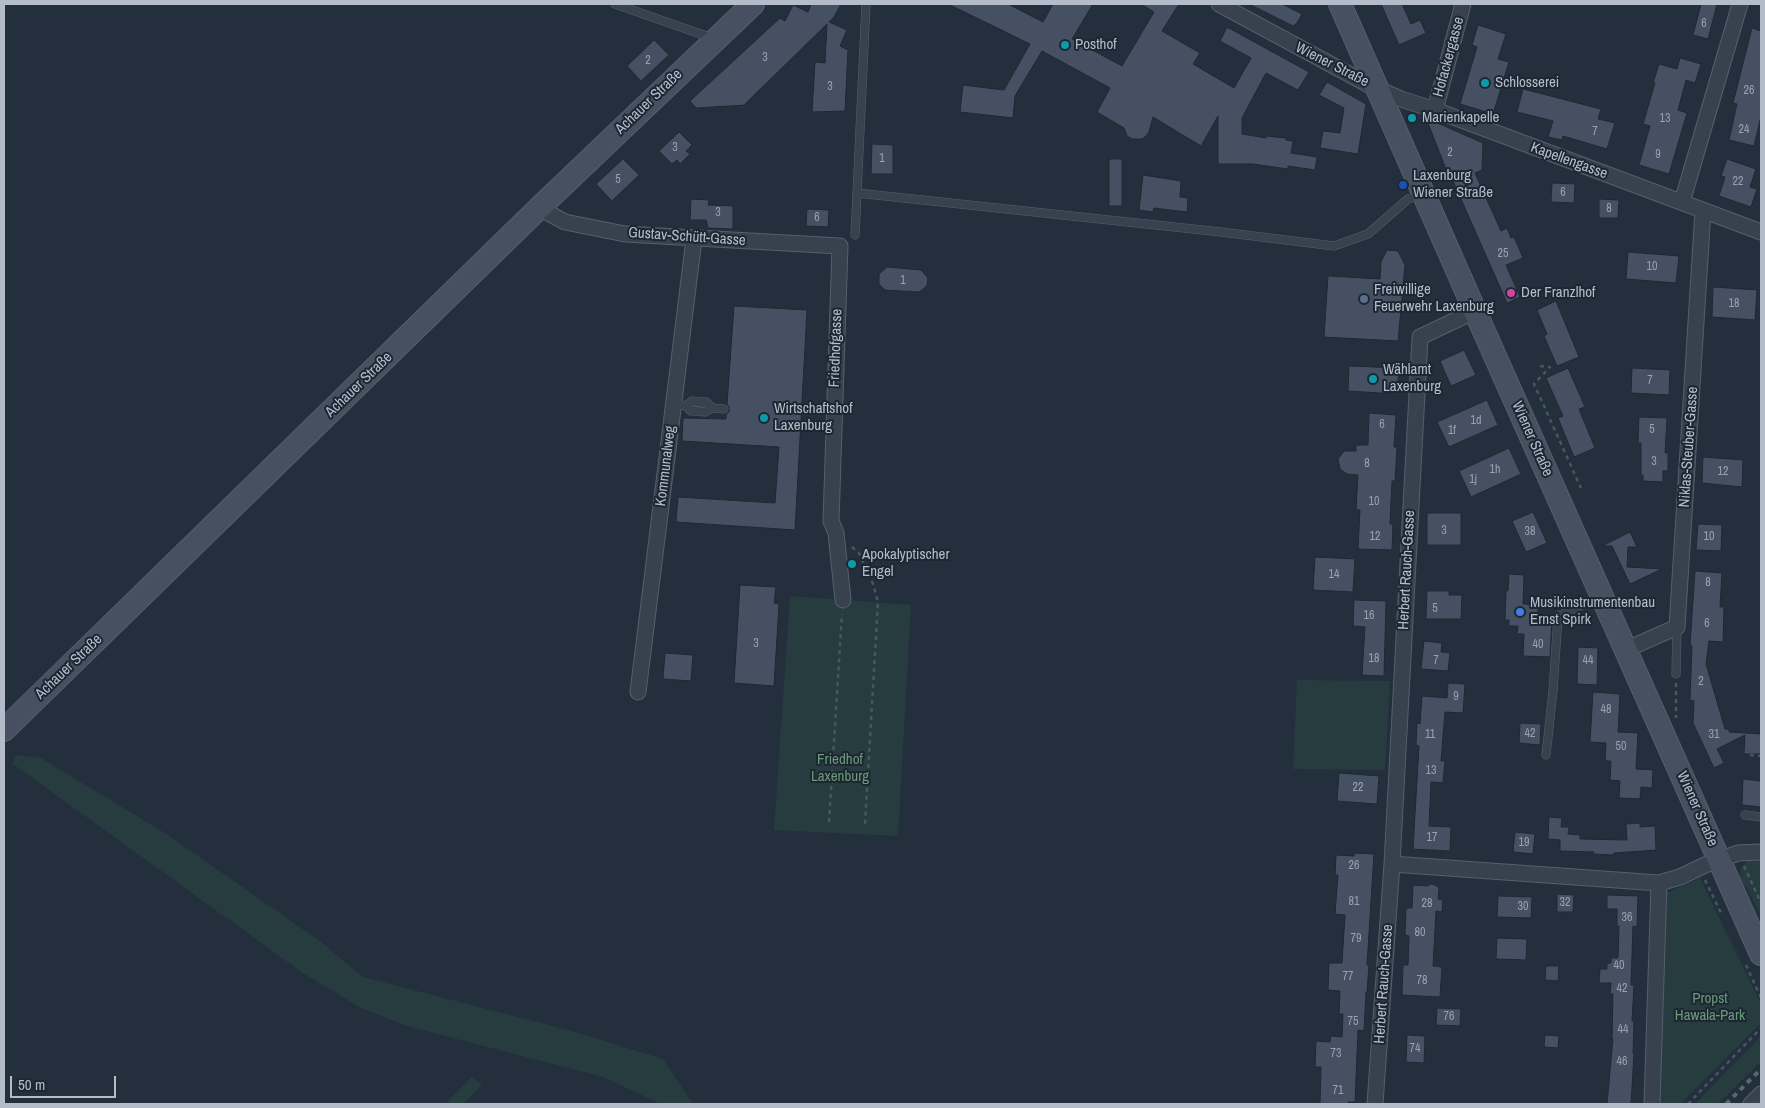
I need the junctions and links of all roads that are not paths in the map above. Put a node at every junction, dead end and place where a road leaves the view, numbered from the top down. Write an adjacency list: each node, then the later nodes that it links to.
1 (615, 4): 8 (lane)
2 (753, 4): 8 (main road, Achauer Straße)
3 (866, 4): 11 (lane)
4 (1219, 4): 9 (street, Wiener Straße)
5 (1340, 4): 9 (main road)
6 (1463, 4): 10 (street, Hofackergasse)
7 (1740, 4): 13 (street)
8 (714, 39): 14 (main road, Achauer Straße)
9 (1378, 88): 10 (street, Kapellengasse); 12 (main road, Wiener Straße)
10 (1435, 110): 13 (street, Kapellengasse)
11 (857, 193): 12 (lane); 17 (lane)
12 (1424, 193): 20 (main road, Wiener Straße)
13 (1682, 202): 15 (street, Kapellengasse)
14 (539, 208): 18 (street, Gustav-Schütt-Gasse); 29 (main road, Achauer Straße)
15 (1703, 210): 16 (street, Kapellengasse); 25 (street, Niklas-Steuber-Gasse)
16 (1761, 232)
17 (855, 235)
18 (694, 239): 19 (street, Gustav-Schütt-Gasse); 21 (street, Kommunalweg)
19 (840, 246): 24 (street, Friedhofgasse)
20 (1474, 311): 23 (main road, Wiener Straße); 35 (street, Herbert Rauch-Gasse)
21 (680, 405): 22 (lane); 28 (street, Kommunalweg)
22 (724, 409)
23 (1601, 596): 26 (main road, Wiener Straße); 30 (lane)
24 (843, 600)
25 (1678, 627): 26 (street); 27 (lane)
26 (1626, 650): 34 (main road, Wiener Straße)
27 (1676, 674)
28 (638, 692)
29 (4, 730)
30 (1546, 755)
31 (1744, 815): 32 (lane)
32 (1761, 817)
33 (1761, 852): 34 (street)
34 (1729, 857): 36 (street); 37 (main road, Wiener Straße)
35 (1392, 864): 36 (street); 39 (street, Herbert Rauch-Gasse)
36 (1659, 883): 40 (street)
37 (1761, 954)
38 (1761, 1094): 41 (street)
39 (1375, 1104)
40 (1652, 1104)
41 (1751, 1104)

